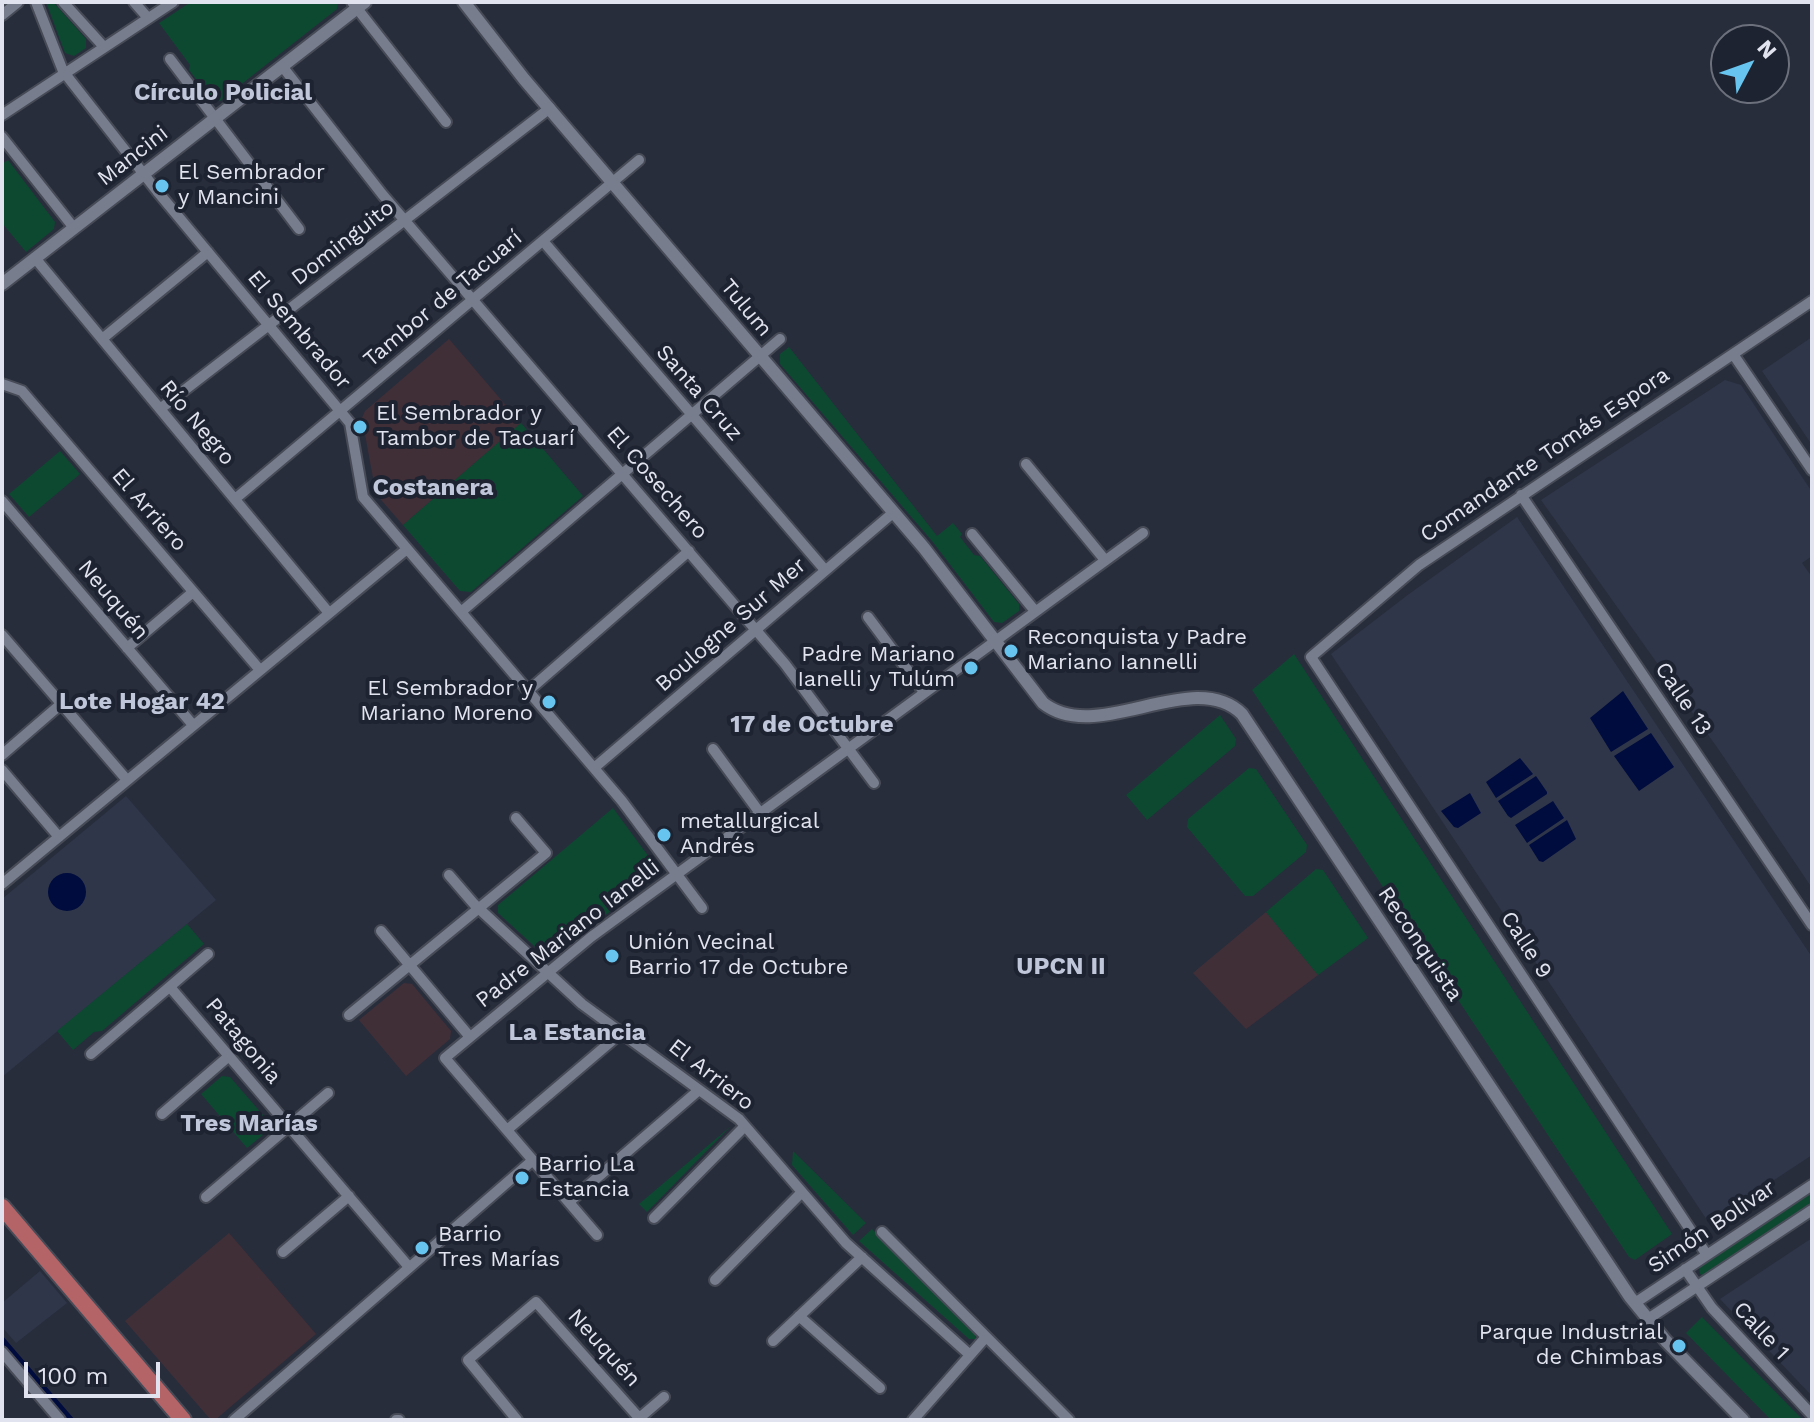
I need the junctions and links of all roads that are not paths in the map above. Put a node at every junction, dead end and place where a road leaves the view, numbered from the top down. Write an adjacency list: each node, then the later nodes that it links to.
1 (18, 2): 8 (street)
2 (36, 2): 13 (street, El Sembrador)
3 (63, 2): 10 (street)
4 (134, 2): 9 (street)
5 (173, 2): 9 (street)
6 (464, 2): 14 (street, Tulum)
7 (358, 4): 12 (street, Mancini); 17 (street)
8 (2, 15)
9 (148, 18): 10 (street)
10 (104, 47): 13 (street)
11 (170, 59): 16 (street)
12 (282, 66): 16 (street, Mancini); 22 (street, El Cosechero)
13 (65, 73): 15 (street); 20 (street, El Sembrador)
14 (550, 108): 21 (street, Tulum); 22 (street, Dominguito)
15 (2, 115)
16 (215, 119): 20 (street, Mancini); 24 (street)
17 (446, 122)
18 (2, 137): 23 (street)
19 (639, 160): 21 (street, Tambor de Tacuarí)
20 (143, 174): 23 (street, Mancini); 26 (street, El Sembrador)
21 (613, 182): 25 (street, Tambor de Tacuarí); 35 (street, Tulum)
22 (405, 220): 29 (street, El Cosechero); 31 (street, Dominguito)
23 (74, 228): 27 (street, Mancini)
24 (299, 229)
25 (543, 241): 29 (street, Tambor de Tacuarí); 39 (street, Santa Cruz)
26 (208, 252): 31 (street, El Sembrador); 32 (street)
27 (35, 258): 28 (street, Mancini); 32 (street, Río Negro)
28 (2, 284)
29 (473, 299): 38 (street, Tambor de Tacuarí); 42 (street, El Cosechero)
30 (1812, 301): 34 (street, Comandante Tomás Espora)
31 (269, 325): 37 (street, Dominguito); 38 (street, El Sembrador)
32 (102, 339): 37 (street, Río Negro)
33 (780, 339): 35 (street)
34 (1733, 354): 41 (street); 43 (street, Comandante Tomás Espora)
35 (760, 356): 39 (street); 46 (street, Tulum)
36 (2, 384): 53 (street, El Arriero)
37 (160, 409): 44 (street, Río Negro)
38 (340, 411): 44 (street, Tambor de Tacuarí); 49 (street, El Sembrador)
39 (692, 414): 42 (street); 52 (street, Santa Cruz)
40 (1026, 464): 51 (street)
41 (1812, 470)
42 (623, 474): 50 (street, El Cosechero); 55 (street)
43 (1521, 495): 62 (street, Comandante Tomás Espora); 83 (street, Calle 13)
44 (235, 499): 56 (street, Río Negro)
45 (4, 507): 61 (street, Neuquén)
46 (894, 512): 52 (street, Boulogne Sur Mer); 60 (street, Tulum)
47 (1143, 533): 51 (street, Padre Mariano Ianelli)
48 (972, 534): 54 (street)
49 (407, 549): 55 (street, El Sembrador); 56 (street)
50 (689, 551): 58 (street, El Cosechero); 64 (street)
51 (1105, 560): 54 (street, Padre Mariano Ianelli)
52 (825, 570): 58 (street, Boulogne Sur Mer)
53 (193, 592): 61 (street); 63 (street, El Arriero)
54 (1035, 611): 60 (street, Padre Mariano Ianelli)
55 (461, 612): 64 (street, El Sembrador)
56 (329, 613): 63 (street)
57 (868, 617): 65 (street)
58 (756, 630): 68 (street, El Cosechero); 71 (street, Boulogne Sur Mer)
59 (2, 635): 66 (street)
60 (995, 641): 65 (street, Padre Mariano Ianelli); 118 (street, Reconquista)
61 (127, 648): 67 (street, Neuquén)
62 (1311, 657): 112 (street, Calle 9)
63 (260, 670): 67 (street)
64 (528, 691): 71 (street, El Sembrador)
65 (924, 692): 68 (street, Padre Mariano Ianelli)
66 (61, 704): 70 (street); 73 (street)
67 (193, 725): 73 (street)
68 (848, 748): 74 (street, El Cosechero); 75 (street, Padre Mariano Ianelli)
69 (713, 749): 75 (street)
70 (2, 755)
71 (594, 768): 78 (street, El Sembrador)
72 (2, 770): 77 (street)
73 (127, 780): 77 (street)
74 (874, 783)
75 (760, 813): 78 (street, Padre Mariano Ianelli)
76 (516, 818): 81 (street)
77 (59, 837): 80 (street)
78 (677, 874): 82 (street, El Sembrador); 87 (street, Padre Mariano Ianelli)
79 (449, 875): 81 (street, El Arriero)
80 (2, 884)
81 (479, 908): 86 (street); 87 (street, El Arriero)
82 (702, 908)
83 (1812, 925)
84 (381, 931): 86 (street)
85 (208, 954): 88 (street)
86 (410, 965): 89 (street); 91 (street)
87 (548, 973): 90 (street, El Arriero); 91 (street, Padre Mariano Ianelli)
88 (170, 987): 92 (street); 93 (street, Patagonia)
89 (349, 1015)
90 (621, 1033): 94 (street, El Arriero); 99 (street)
91 (470, 1037): 99 (street, Padre Mariano Ianelli)
92 (91, 1054)
93 (229, 1056): 96 (street); 97 (street, Patagonia)
94 (699, 1090): 98 (street, El Arriero); 105 (street)
95 (328, 1093): 97 (street)
96 (162, 1114)
97 (289, 1126): 103 (street, Patagonia); 104 (street)
98 (745, 1126): 102 (street, El Arriero); 108 (street)
99 (507, 1130): 100 (street)
100 (533, 1160): 105 (street); 114 (street)
101 (1812, 1185): 112 (street, Simón Bolivar)
102 (802, 1192): 113 (street, El Arriero); 116 (street)
103 (349, 1196): 111 (street); 114 (street, Patagonia)
104 (206, 1197)
105 (569, 1202): 110 (street)
106 (2, 1207): 130 (main road)
107 (1812, 1210): 117 (street, Simón Bolivar)
108 (654, 1218)
109 (882, 1232): 121 (street)
110 (597, 1235)
111 (283, 1252)
112 (1707, 1255): 115 (street, Simón Bolivar)
113 (862, 1257): 119 (street); 124 (street, El Arriero)
114 (409, 1267): 131 (street)
115 (1685, 1269): 117 (street, Calle 1); 118 (street, Simón Bolivar)
116 (715, 1280)
117 (1697, 1286): 120 (street, Simón Bolivar); 127 (street, Calle 1)
118 (1635, 1303): 120 (street, Reconquista)
119 (799, 1316): 122 (street); 125 (street)
120 (1648, 1319): 135 (street, Reconquista)
121 (986, 1337): 124 (street); 134 (street)
122 (773, 1341)
123 (2, 1352): 129 (street)
124 (970, 1355): 133 (street)
125 (880, 1388)
126 (664, 1397): 128 (street)
127 (1812, 1415)
128 (639, 1419): 132 (street, Neuquén)
129 (60, 1420)
130 (183, 1420)
131 (234, 1420)
132 (517, 1420)
133 (913, 1420)
134 (1069, 1420)
135 (1743, 1420)

